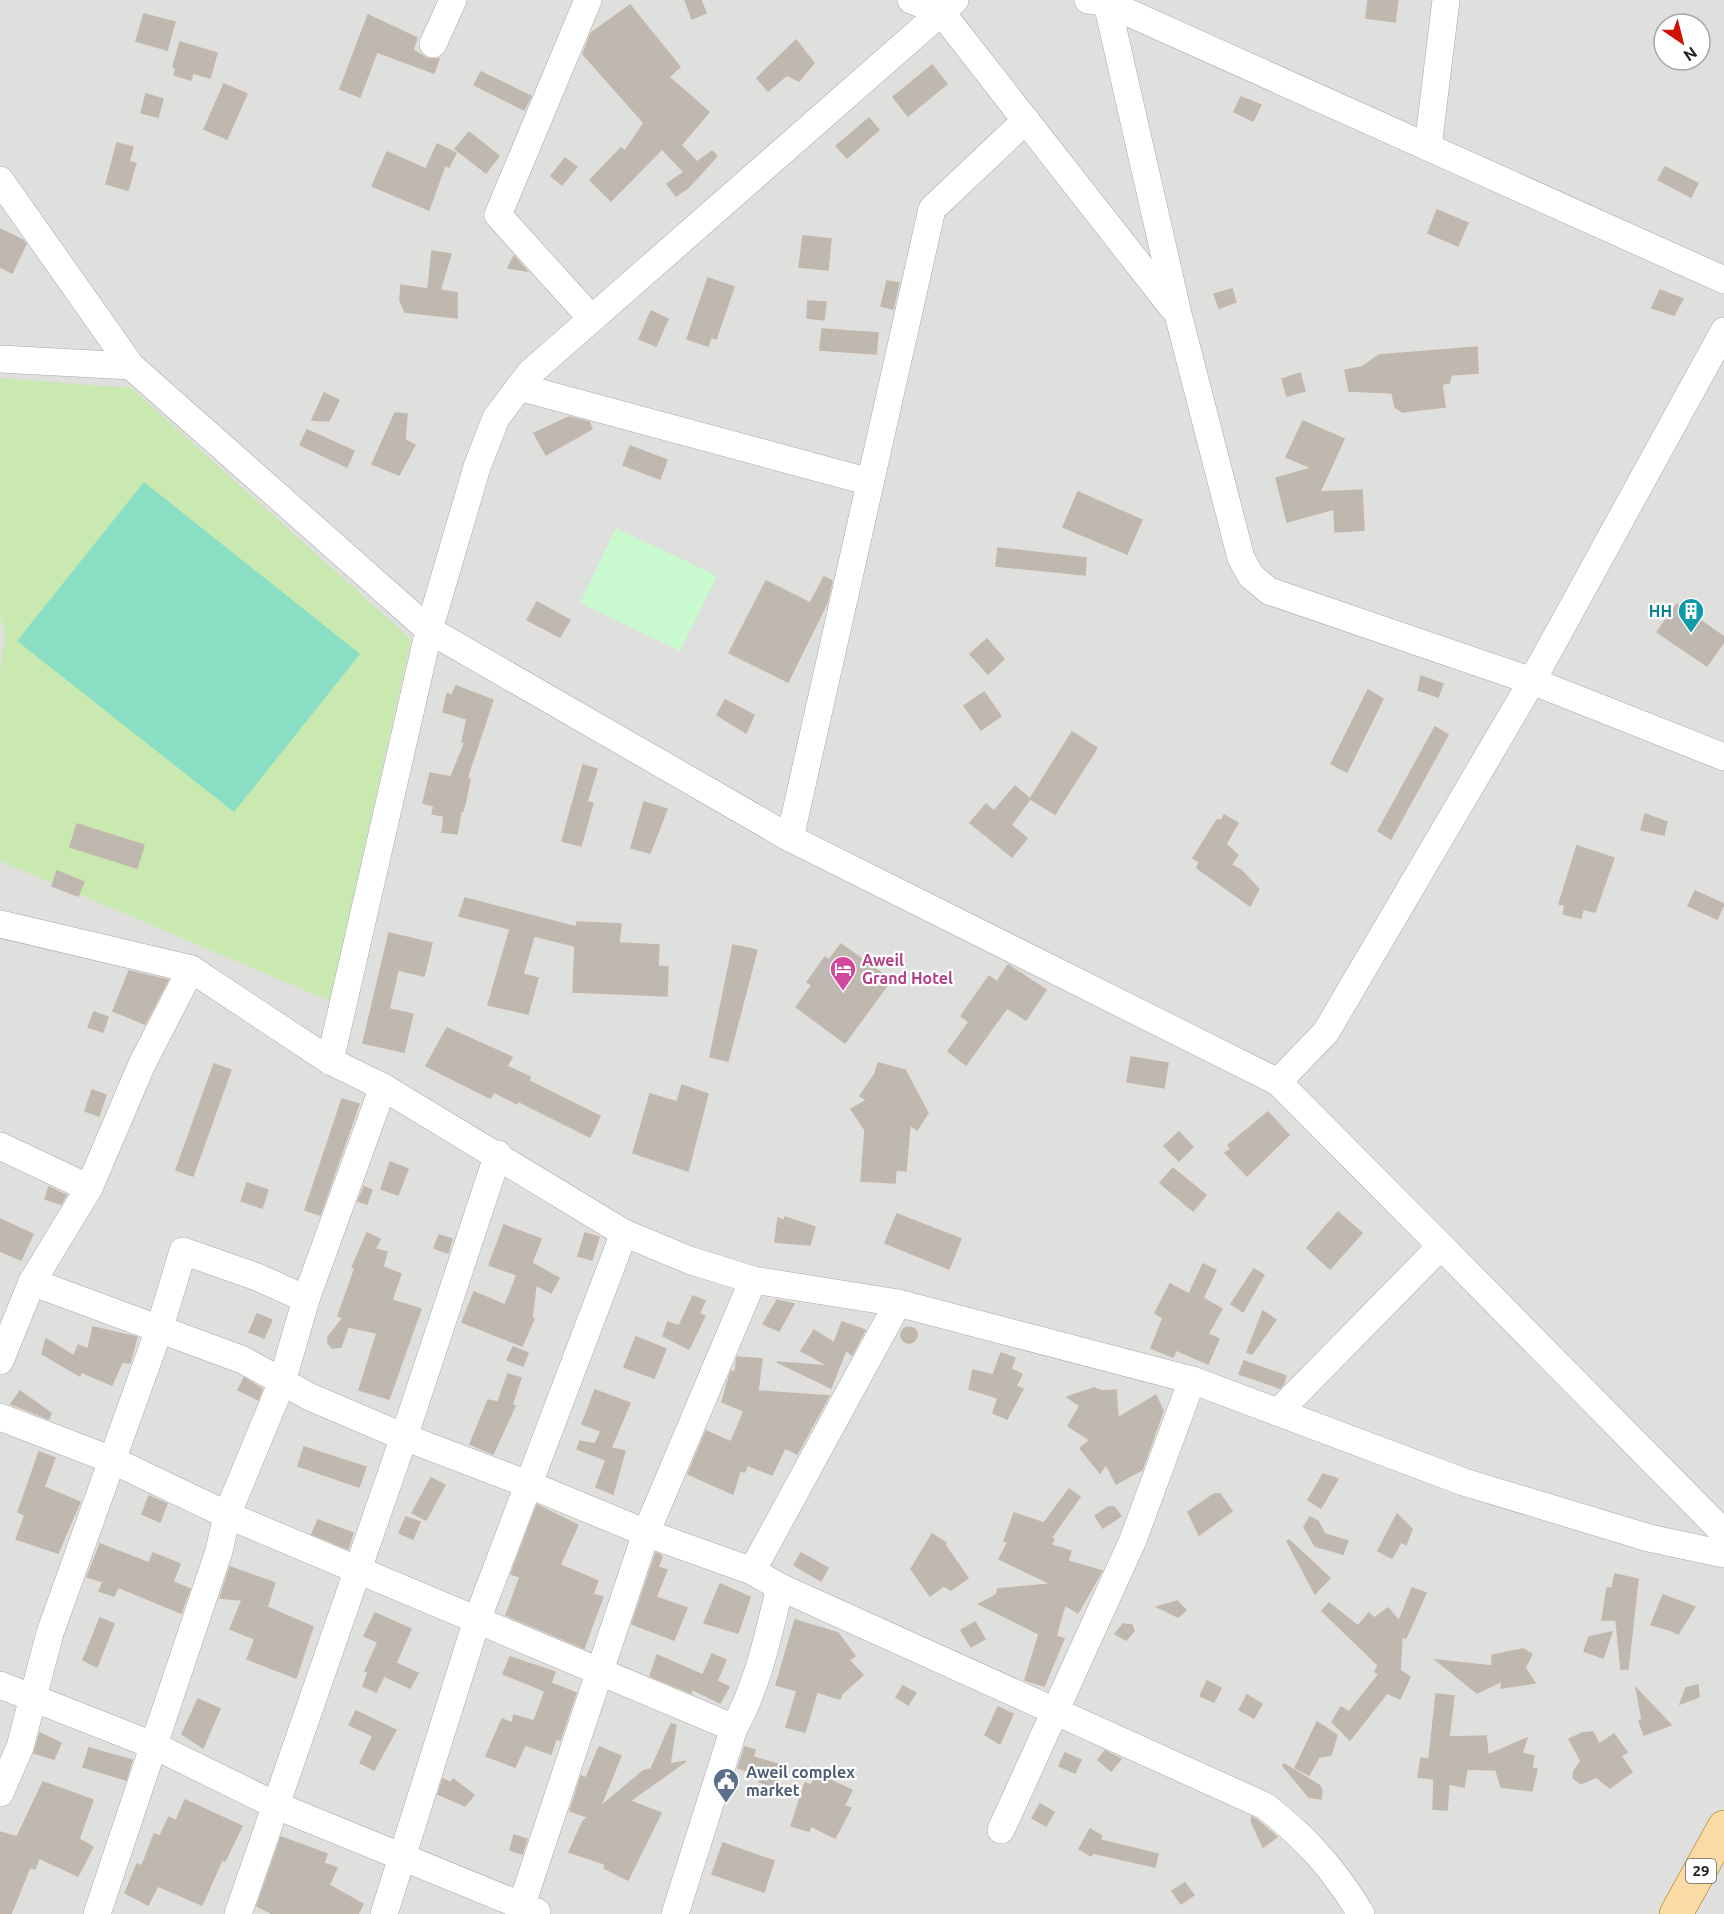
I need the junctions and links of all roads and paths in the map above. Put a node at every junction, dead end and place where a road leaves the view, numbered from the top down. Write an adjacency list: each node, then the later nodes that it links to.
1 (453, 0): 7 (street)
2 (588, 0): 13 (street)
3 (911, 0): 6 (street)
4 (1446, 0): 9 (street)
5 (1097, 2): 9 (street); 12 (street)
6 (948, 6): 8 (street); 13 (street)
7 (433, 44)
8 (1026, 120): 12 (street); 18 (street)
9 (1428, 147): 11 (street)
10 (0, 180): 16 (street)
11 (1724, 280)
12 (1178, 314): 20 (street)
13 (592, 319): 17 (street)
14 (1724, 331): 20 (street)
15 (0, 359): 16 (street)
16 (130, 366): 19 (street)
17 (519, 387): 18 (street); 19 (street)
18 (870, 482): 22 (street)
19 (429, 630): 22 (street); 25 (street)
20 (1532, 681): 21 (street); 26 (street)
21 (1724, 757)
22 (790, 838): 26 (street)
23 (0, 924): 24 (street)
24 (191, 969): 25 (street); 30 (street)
25 (330, 1061): 27 (street)
26 (1278, 1082): 32 (street)
27 (383, 1087): 29 (street); 35 (street)
28 (0, 1146): 30 (street)
29 (498, 1154): 31 (street); 43 (street)
30 (89, 1188): 34 (street)
31 (624, 1233): 33 (street); 45 (street)
32 (1441, 1246): 41 (street); 48 (street)
33 (753, 1280): 36 (street); 47 (street)
34 (32, 1282): 37 (street); 38 (street)
35 (306, 1299): 37 (street); 40 (street)
36 (898, 1303): 39 (street); 51 (street)
37 (160, 1327): 40 (street); 44 (street)
38 (0, 1360)
39 (1192, 1380): 41 (street); 57 (street)
40 (282, 1382): 43 (street); 46 (street)
41 (1278, 1412): 49 (street)
42 (0, 1417): 44 (street)
43 (404, 1437): 45 (street); 50 (street)
44 (112, 1460): 46 (street); 56 (street)
45 (530, 1485): 47 (street); 53 (street)
46 (227, 1515): 50 (street); 59 (street)
47 (646, 1533): 51 (street); 54 (street)
48 (1724, 1533)
49 (1724, 1554)
50 (357, 1569): 53 (street); 61 (street)
51 (752, 1571): 52 (street)
52 (780, 1587): 57 (street); 58 (street)
53 (477, 1620): 54 (street); 64 (street)
54 (598, 1671): 58 (street); 65 (street)
55 (0, 1685): 56 (street)
56 (32, 1698): 59 (street); 60 (street)
57 (1055, 1709): 63 (street); 70 (street)
58 (734, 1728): 69 (street)
59 (155, 1746): 61 (street); 66 (street)
60 (0, 1793)
61 (275, 1805): 64 (street); 67 (street)
62 (1724, 1827): 71 (main road, 29)
63 (1001, 1830)
64 (401, 1855): 65 (street); 68 (street)
65 (529, 1911)
66 (97, 1914)
67 (238, 1914)
68 (384, 1914)
69 (675, 1914)
70 (1361, 1914)
71 (1676, 1914)

